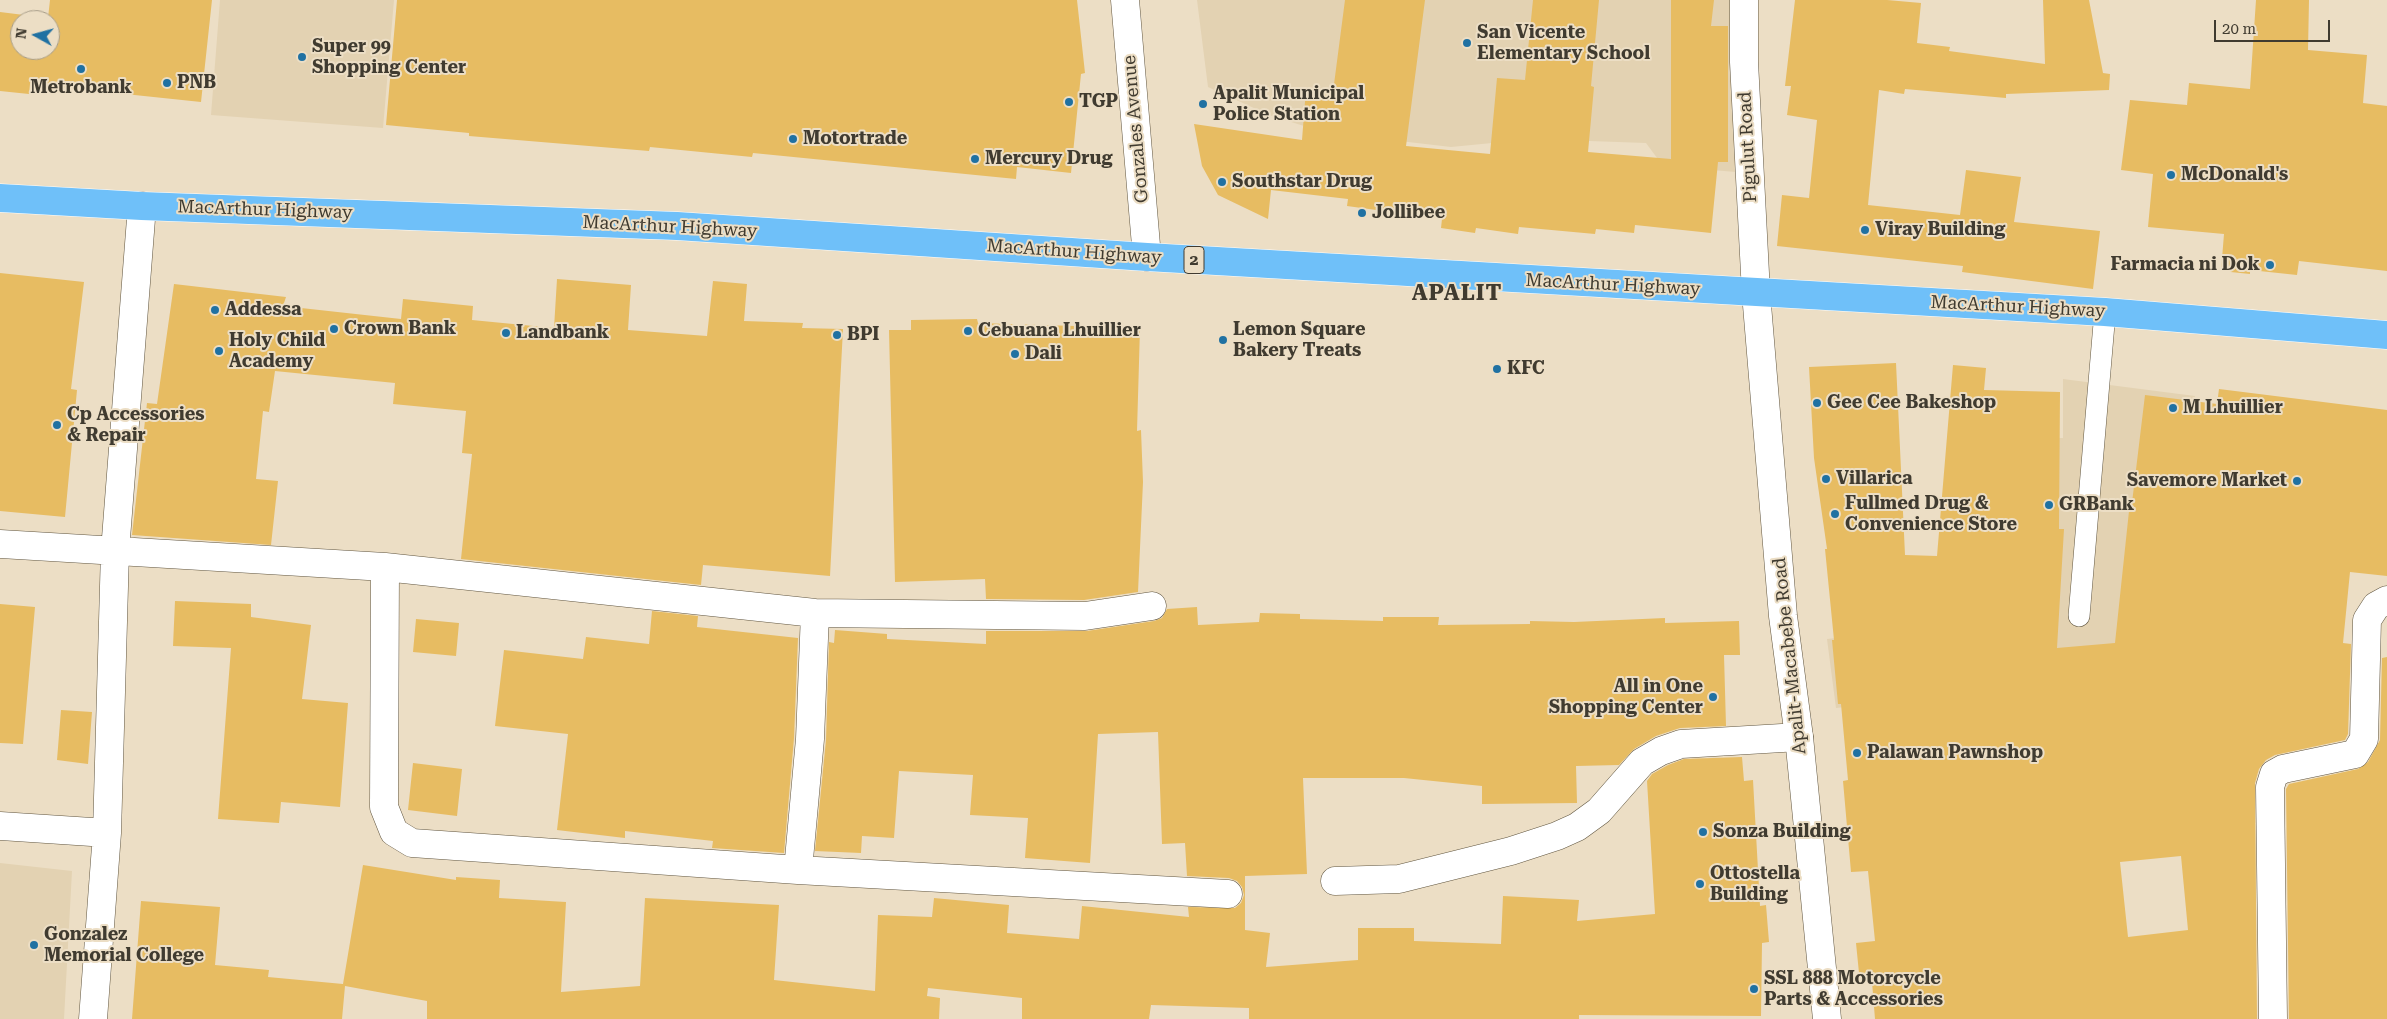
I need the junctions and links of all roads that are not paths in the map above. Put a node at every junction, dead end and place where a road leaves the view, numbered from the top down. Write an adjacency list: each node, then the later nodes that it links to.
1 (1125, 0): 5 (street, Gonzales Avenue)
2 (1744, 0): 6 (street, Pigulut Road)
3 (0, 198): 4 (highway, MacArthur Highway / 2)
4 (142, 206): 5 (highway, MacArthur Highway / 2); 10 (street)
5 (1147, 257): 6 (highway, MacArthur Highway / 2)
6 (1756, 293): 7 (highway, MacArthur Highway / 2); 16 (street, Apalit-Macabebe Road)
7 (2104, 312): 8 (highway, MacArthur Highway / 2); 15 (lane)
8 (2387, 335)
9 (0, 544): 10 (street)
10 (115, 551): 11 (street); 18 (street)
11 (385, 567): 14 (street); 19 (street)
12 (2387, 600): 24 (street)
13 (1152, 606): 14 (street)
14 (815, 613): 19 (street)
15 (2079, 616)
16 (1799, 737): 20 (street); 23 (street, Apalit-Macabebe Road)
17 (0, 826): 18 (street)
18 (107, 833): 22 (street)
19 (798, 870): 21 (street)
20 (1336, 881)
21 (1228, 894)
22 (93, 1019)
23 (1827, 1019)
24 (2273, 1019)

